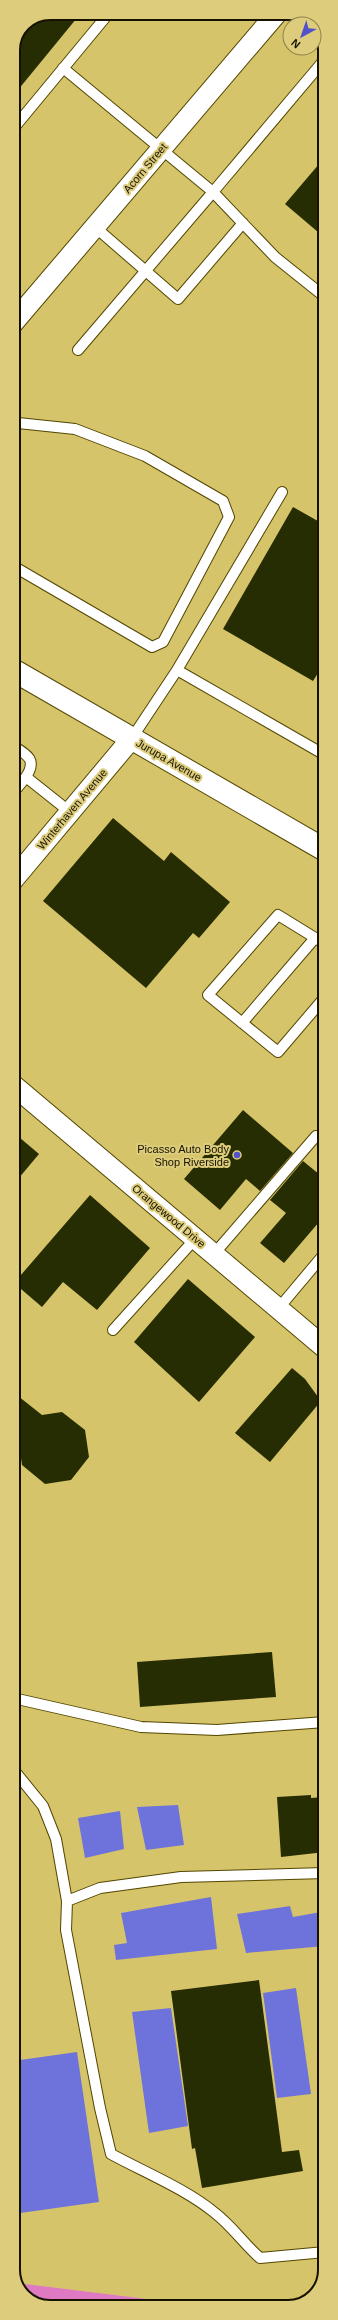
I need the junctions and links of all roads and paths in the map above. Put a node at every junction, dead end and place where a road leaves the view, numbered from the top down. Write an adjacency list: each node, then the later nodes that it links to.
1 (103, 20): 4 (lane)
2 (270, 20): 6 (street, Acorn Street)
3 (318, 67): 7 (lane)
4 (63, 68): 5 (lane); 6 (lane)
5 (20, 120)
6 (160, 150): 7 (lane); 9 (street, Acorn Street)
7 (213, 192): 8 (lane); 10 (lane)
8 (243, 224): 10 (lane); 11 (lane)
9 (95, 227): 10 (lane); 12 (street, Acorn Street)
10 (146, 271): 13 (lane)
11 (318, 292)
12 (20, 311)
13 (78, 350)
14 (20, 423): 16 (lane)
15 (282, 492): 17 (lane)
16 (20, 570)
17 (177, 670): 19 (lane); 21 (lane)
18 (20, 674): 19 (main road, Jurupa Avenue)
19 (132, 738): 24 (street, Winterhaven Avenue); 25 (main road, Jurupa Avenue)
20 (20, 750): 22 (lane)
21 (318, 751)
22 (26, 777): 23 (lane); 24 (lane)
23 (20, 784)
24 (70, 812): 26 (street, Winterhaven Avenue)
25 (318, 846)
26 (20, 872)
27 (315, 938): 28 (lane); 30 (lane); 30 (lane)
28 (318, 940)
29 (318, 1005): 30 (lane)
30 (242, 1023)
31 (20, 1091): 33 (street, Orangewood Drive)
32 (316, 1136): 34 (lane)
33 (195, 1239): 34 (street, Orangewood Drive); 37 (lane)
34 (214, 1254): 36 (street, Orangewood Drive)
35 (318, 1261): 36 (lane)
36 (278, 1309): 38 (street, Orangewood Drive)
37 (113, 1330)
38 (318, 1342)
39 (20, 1700): 40 (lane)
40 (318, 1723)
41 (20, 1778): 43 (lane)
42 (318, 1873): 43 (lane)
43 (67, 1901): 44 (lane)
44 (318, 2253)

